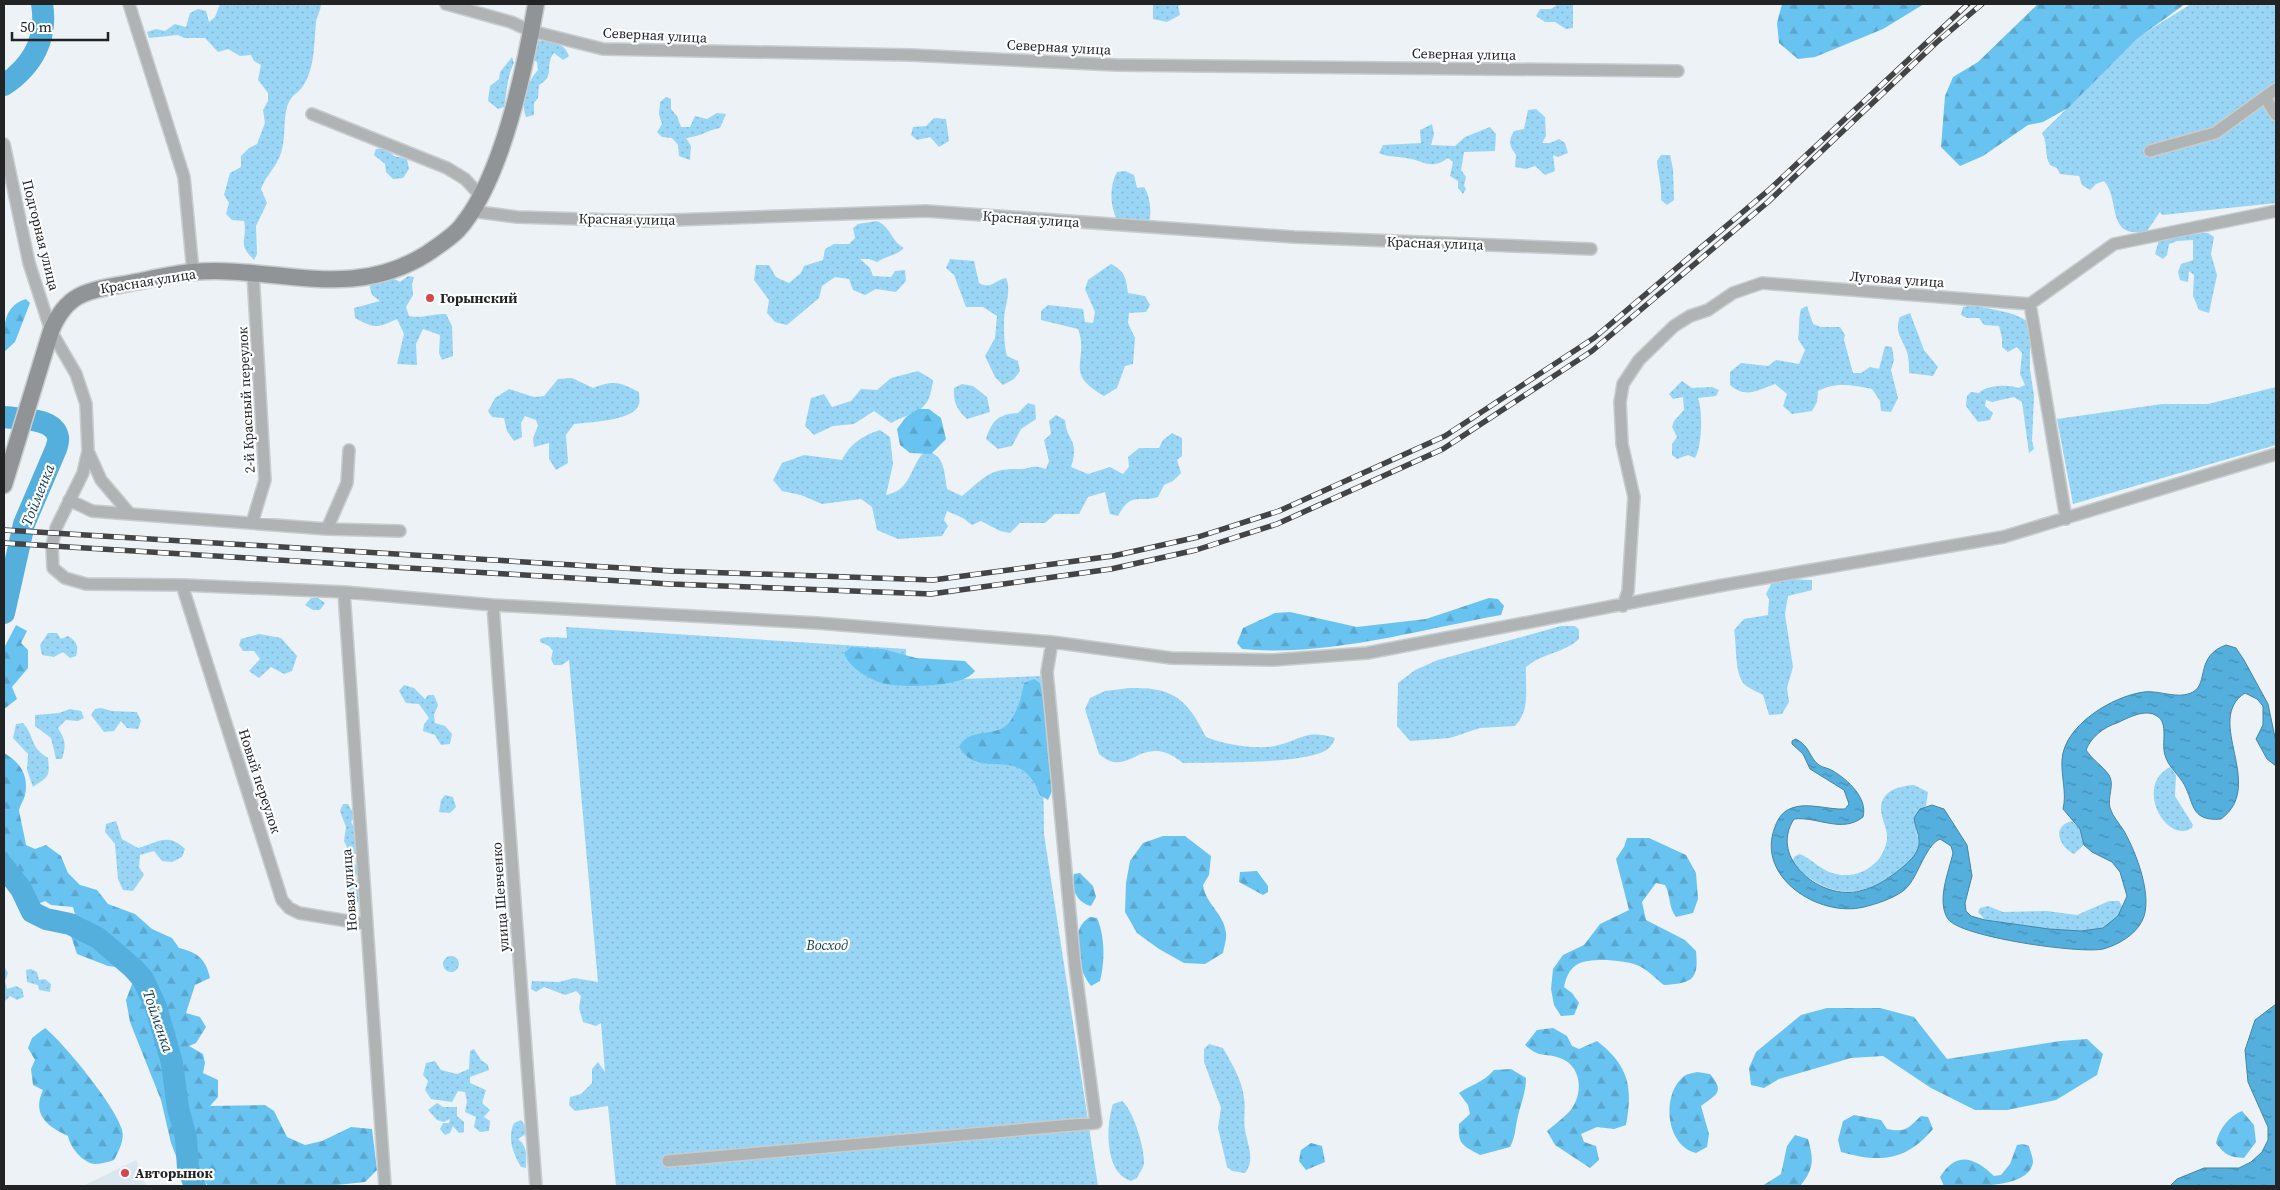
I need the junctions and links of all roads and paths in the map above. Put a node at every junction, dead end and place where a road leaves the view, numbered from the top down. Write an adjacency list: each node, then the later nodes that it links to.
1 (129, 4): 16 (street)
2 (446, 4): 4 (street, Северная улица)
3 (536, 4): 4 (street, Красная улица)
4 (531, 31): 5 (street, Северная улица); 12 (street, Красная улица)
5 (1678, 71)
6 (2276, 89): 7 (street)
7 (2265, 97): 9 (street); 11 (street)
8 (312, 114): 12 (street)
9 (2276, 115)
10 (4, 144): 19 (street, Подгорная улица)
11 (2150, 151)
12 (480, 195): 14 (street, Красная улица)
13 (2276, 211): 18 (street)
14 (471, 212): 15 (street, Красная улица); 17 (street, Красная улица)
15 (1591, 249)
16 (192, 272): 17 (street, Красная улица); 19 (street, Красная улица)
17 (253, 274): 27 (street, 2-й Красный переулок)
18 (2030, 304): 26 (street); 33 (street, Луговая улица)
19 (51, 331): 21 (street, Подгорная улица); 23 (street, Красная улица)
20 (348, 450): 28 (street)
21 (88, 451): 24 (street, Подгорная улица); 25 (street)
22 (2276, 454): 26 (street, Подгорная улица)
23 (4, 485)
24 (69, 500): 25 (street); 30 (street, Подгорная улица)
25 (130, 514): 27 (street)
26 (2066, 519): 33 (street, Подгорная улица)
27 (252, 523): 28 (street)
28 (327, 529): 29 (street)
29 (400, 531)
30 (182, 585): 31 (street, Подгорная улица); 35 (street, Новый переулок)
31 (344, 592): 32 (street, Подгорная улица); 35 (street, Новая улица)
32 (493, 605): 34 (street, Подгорная улица); 38 (street, улица Шевченко)
33 (1623, 606): 34 (street, Подгорная улица)
34 (1052, 642): 36 (street)
35 (366, 924): 37 (street, Новая улица)
36 (668, 1162)
37 (385, 1186)
38 (536, 1186)

